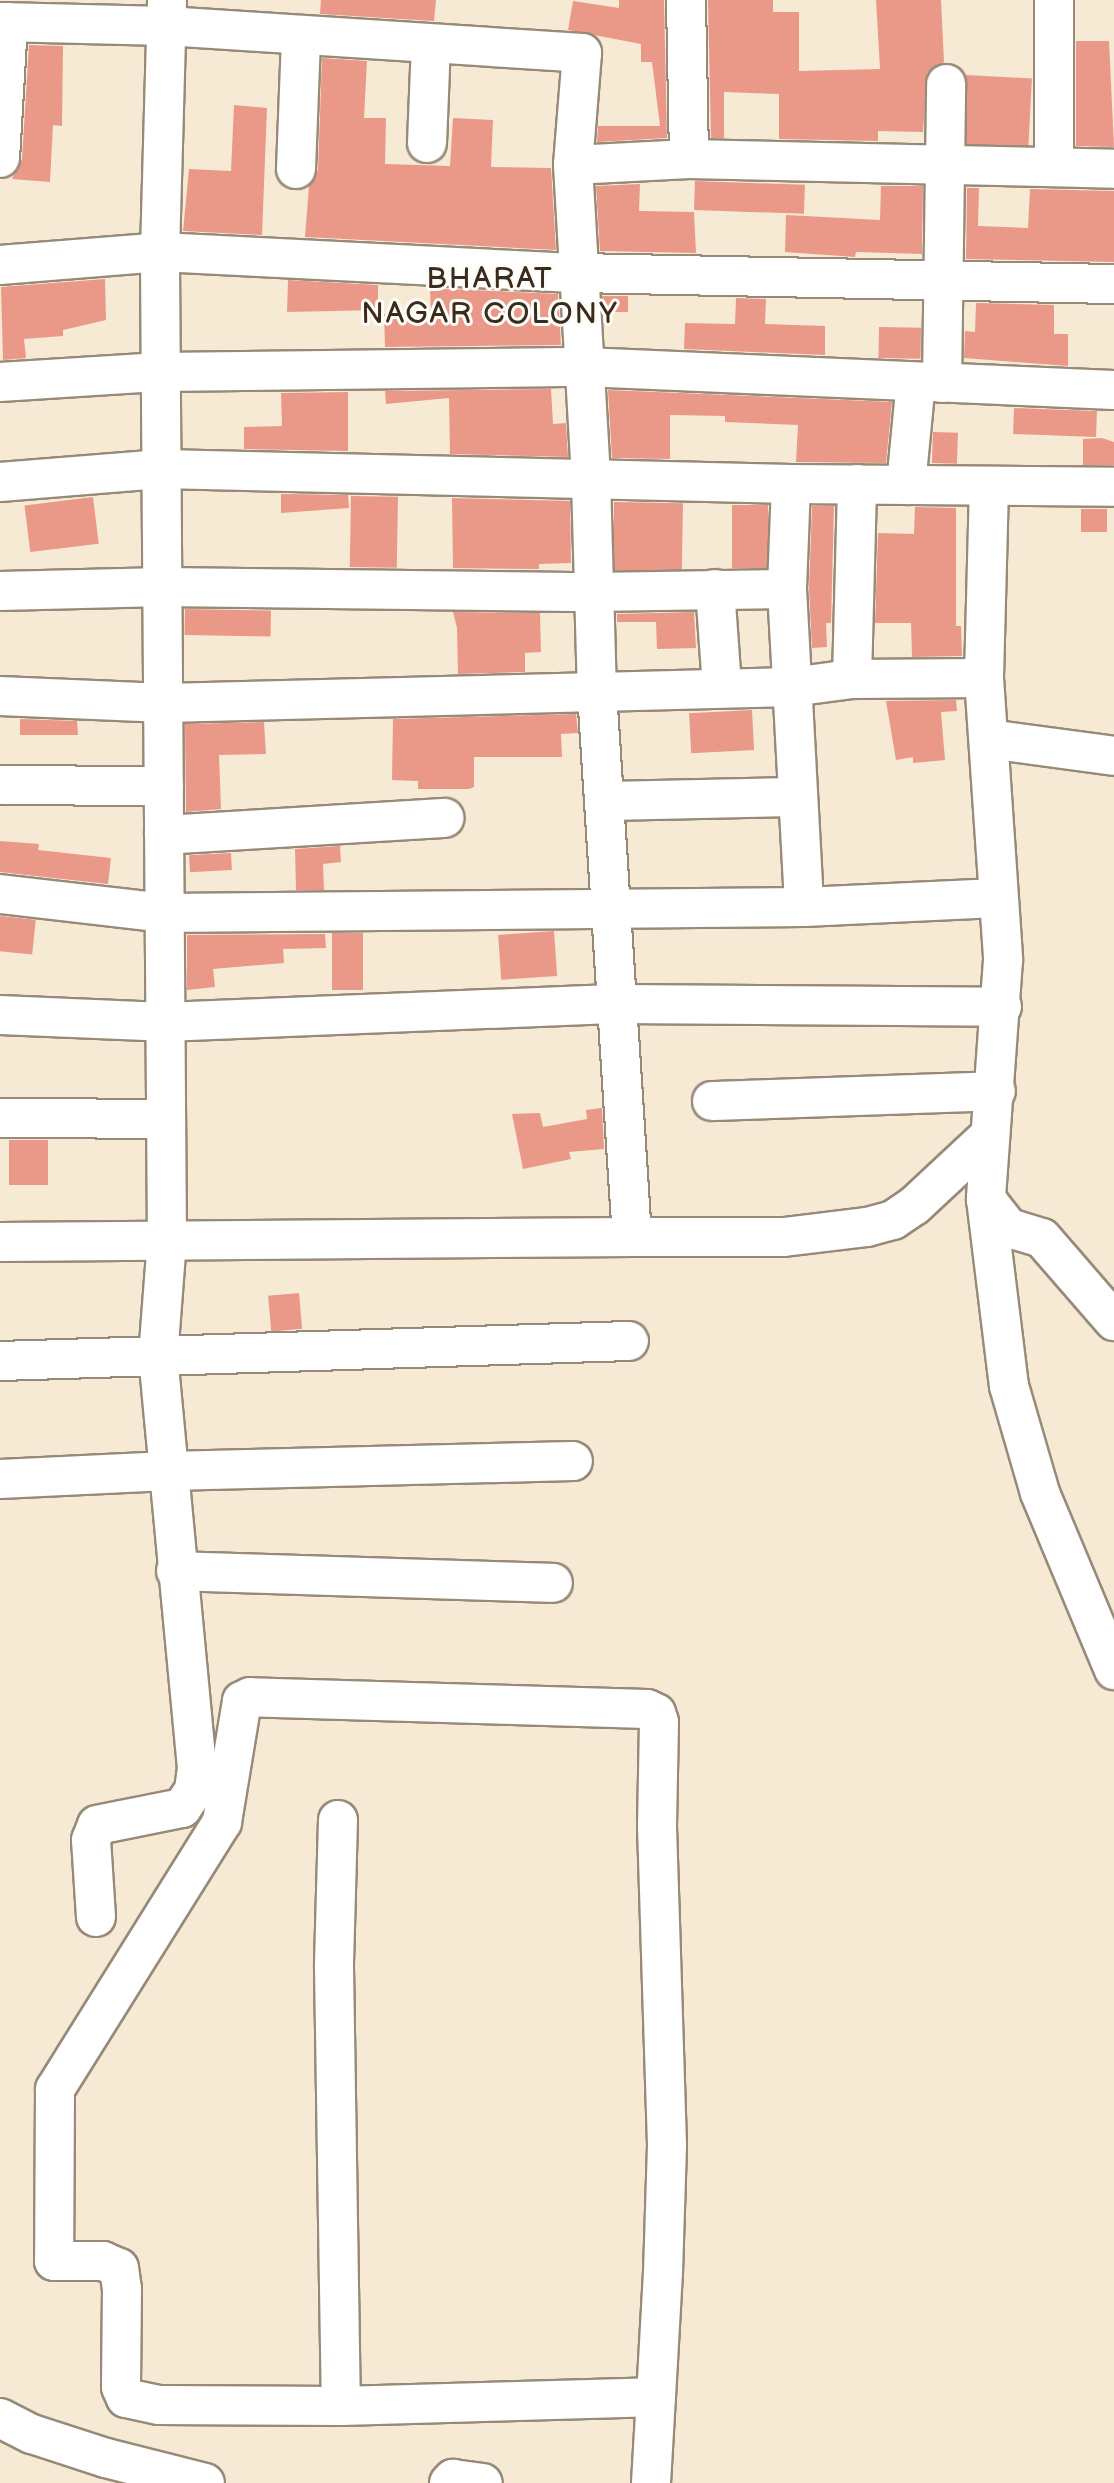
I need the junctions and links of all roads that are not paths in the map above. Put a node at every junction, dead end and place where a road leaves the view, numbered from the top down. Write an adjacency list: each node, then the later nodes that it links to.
1 (686, 0): 10 (street)
2 (1054, 0): 13 (street)
3 (166, 13): 4 (street); 5 (street); 16 (street)
4 (4, 22): 9 (street)
5 (301, 36): 6 (street); 14 (street)
6 (431, 44): 8 (street); 11 (street)
7 (946, 84): 12 (street)
8 (427, 143)
9 (0, 158)
10 (689, 159): 11 (street); 12 (street)
11 (573, 165): 18 (street)
12 (944, 165): 13 (street); 19 (street)
13 (1054, 167): 15 (street)
14 (296, 169)
15 (1114, 169)
16 (160, 252): 17 (street); 18 (street); 22 (street)
17 (0, 265)
18 (578, 273): 19 (street); 21 (street)
19 (943, 279): 20 (street); 24 (street)
20 (1114, 284)
21 (584, 367): 22 (street); 24 (street); 27 (street)
22 (161, 372): 23 (street); 26 (street)
23 (0, 382)
24 (929, 382): 25 (street); 31 (street)
25 (1114, 390)
26 (162, 469): 27 (street); 28 (street); 34 (street)
27 (591, 480): 29 (street); 38 (street)
28 (0, 482)
29 (791, 484): 30 (street); 36 (street)
30 (857, 484): 31 (street); 40 (street)
31 (906, 485): 32 (street)
32 (989, 486): 33 (street); 39 (street)
33 (1114, 487)
34 (164, 587): 37 (street); 38 (street); 45 (street)
35 (715, 589): 36 (street); 38 (street); 41 (street)
36 (787, 589): 42 (street)
37 (0, 591)
38 (593, 592): 43 (street)
39 (984, 678): 40 (street); 46 (street)
40 (852, 679): 42 (street)
41 (722, 686): 42 (street); 43 (street)
42 (792, 687): 50 (street)
43 (597, 692): 45 (street); 51 (street)
44 (0, 696): 45 (street)
45 (165, 703): 49 (street)
46 (989, 739): 47 (street); 55 (street)
47 (1114, 756)
48 (2, 785): 49 (street)
49 (164, 786): 53 (street)
50 (797, 797): 51 (street); 56 (street)
51 (604, 801): 57 (street)
52 (444, 818): 53 (street)
53 (164, 835): 58 (street)
54 (0, 894): 58 (street)
55 (997, 898): 56 (street); 60 (street)
56 (804, 907): 57 (street)
57 (610, 909): 58 (street); 59 (street)
58 (164, 913): 62 (street)
59 (619, 1004): 60 (street); 62 (street); 69 (street)
60 (1002, 1007): 63 (street)
61 (0, 1015): 62 (street)
62 (164, 1022): 66 (street)
63 (996, 1091): 64 (street); 67 (street)
64 (712, 1101)
65 (0, 1118): 66 (street)
66 (166, 1119): 70 (street)
67 (989, 1136): 68 (street); 69 (street)
68 (986, 1199): 72 (street); 81 (street)
69 (632, 1237): 70 (street)
70 (167, 1241): 71 (street); 74 (street)
71 (0, 1242)
72 (1114, 1321)
73 (629, 1341): 74 (street)
74 (158, 1357): 75 (street); 77 (street)
75 (0, 1361)
76 (573, 1461): 77 (street)
77 (168, 1471): 78 (street); 79 (street)
78 (0, 1479)
79 (176, 1571): 80 (street); 83 (street)
80 (553, 1583)
81 (1114, 1670)
82 (338, 1820): 85 (street)
83 (96, 1917)
84 (656, 2397): 85 (street); 85 (street); 90 (street)
85 (341, 2406)
86 (0, 2418): 87 (street)
87 (205, 2483)
88 (449, 2483): 89 (street)
89 (483, 2483)
90 (651, 2483)

